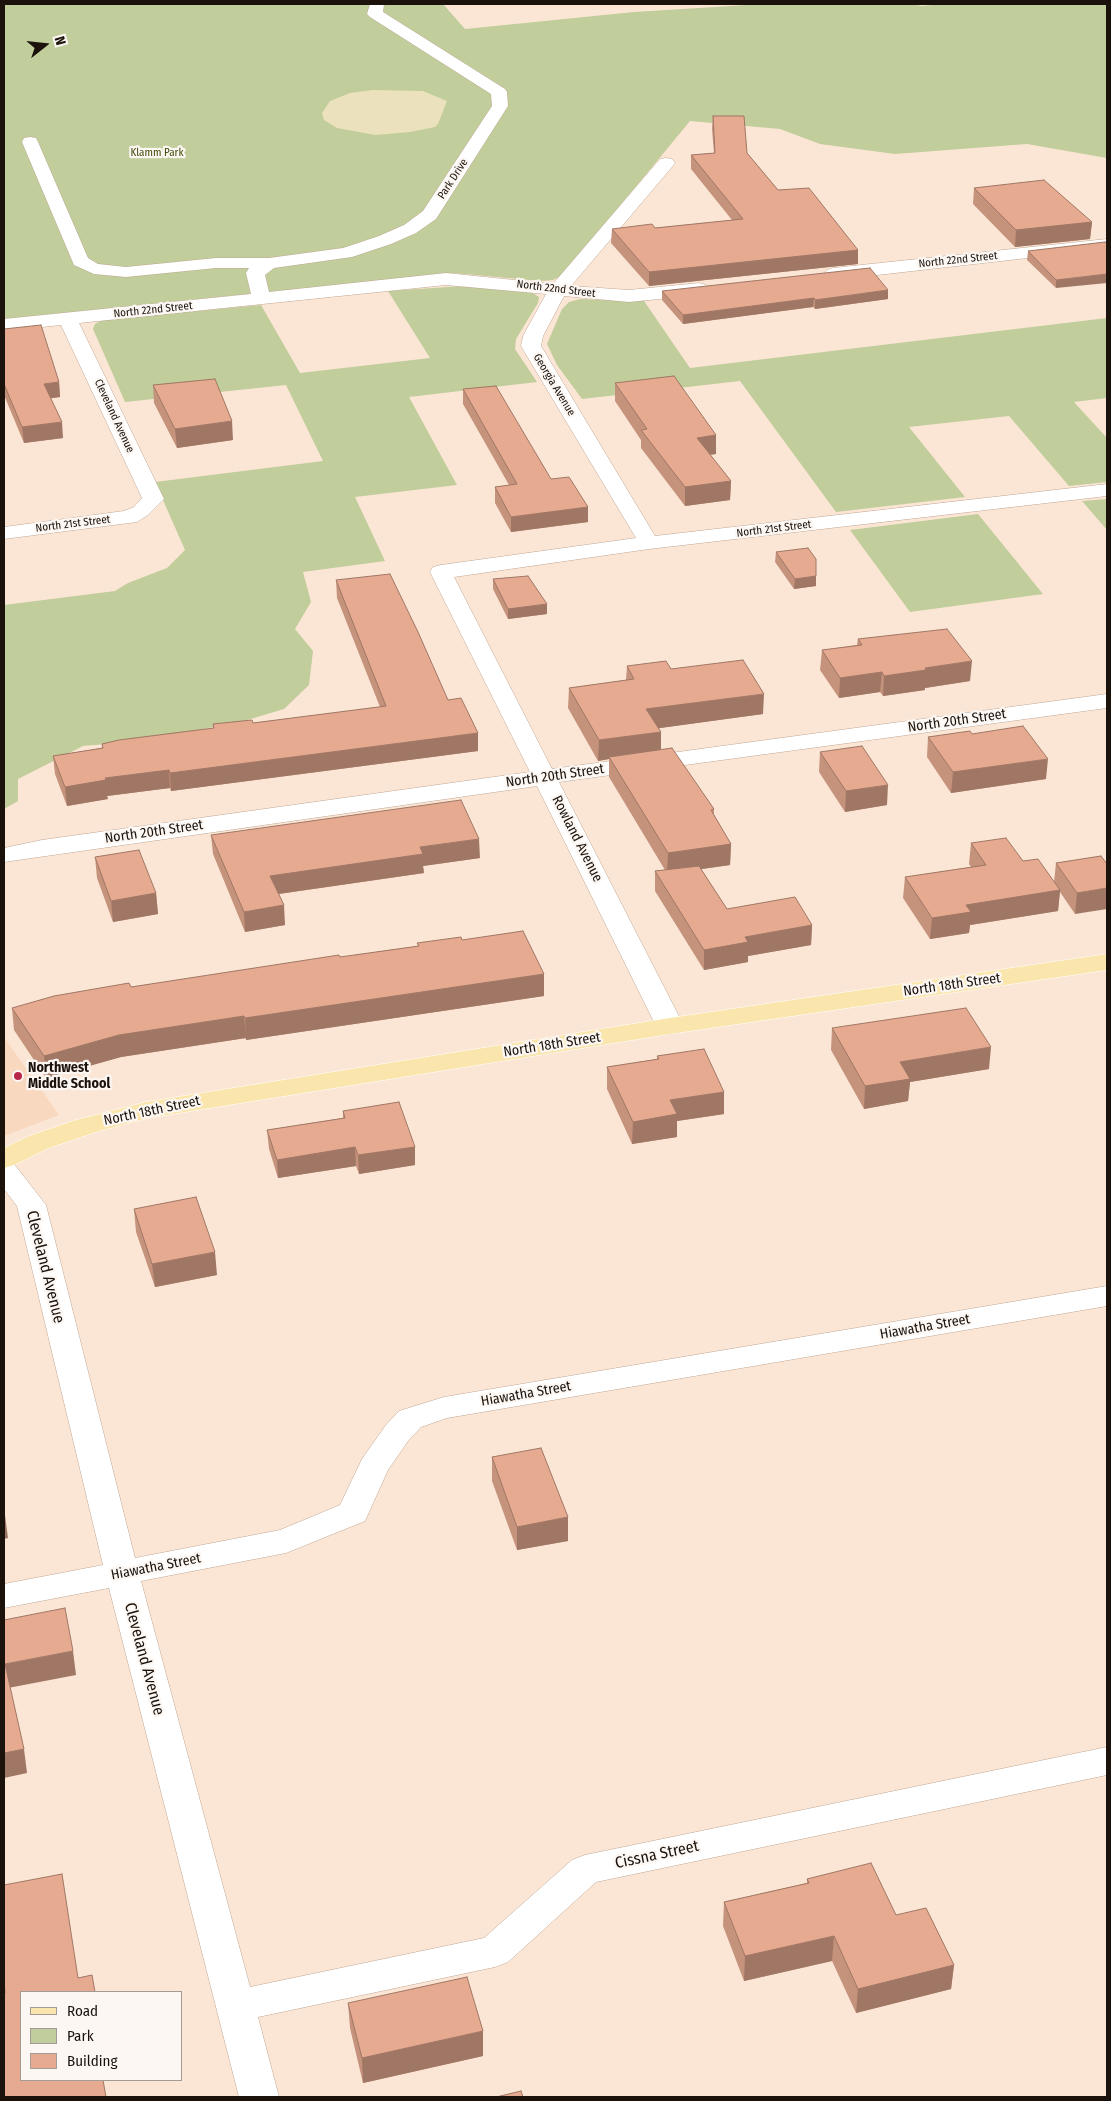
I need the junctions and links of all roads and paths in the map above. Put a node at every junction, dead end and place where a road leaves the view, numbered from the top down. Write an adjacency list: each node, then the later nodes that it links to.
1 (377, 4): 5 (street, Park Drive)
2 (30, 142): 5 (street)
3 (666, 163): 8 (street, Georgia Avenue)
4 (1107, 244): 6 (street, North 22nd Street)
5 (269, 263): 9 (street)
6 (812, 276)
7 (714, 287): 8 (street, North 22nd Street)
8 (558, 289): 9 (street, North 22nd Street); 15 (street, Georgia Avenue)
9 (262, 299): 10 (street, North 22nd Street)
10 (67, 318): 11 (street, North 22nd Street); 13 (street, Cleveland Avenue)
11 (4, 325)
12 (1107, 490): 15 (street, North 21st Street)
13 (141, 511): 14 (street, North 21st Street)
14 (4, 533)
15 (650, 543): 16 (street, North 21st Street)
16 (441, 572): 18 (street, Rowland Avenue)
17 (1107, 701): 18 (street, North 20th Street)
18 (546, 777): 19 (street, North 20th Street); 21 (street, Rowland Avenue)
19 (4, 855)
20 (1107, 962): 21 (main road, North 18th Street)
21 (670, 1026): 22 (main road, North 18th Street)
22 (4, 1159)
23 (4, 1170): 25 (street, Cleveland Avenue)
24 (1107, 1296): 25 (street, Hiawatha Street)
25 (122, 1574): 26 (street, Hiawatha Street); 28 (street, Cleveland Avenue)
26 (4, 1596)
27 (1107, 1761): 28 (street, Cissna Street)
28 (236, 2006): 29 (street, Cleveland Avenue)
29 (258, 2097)

